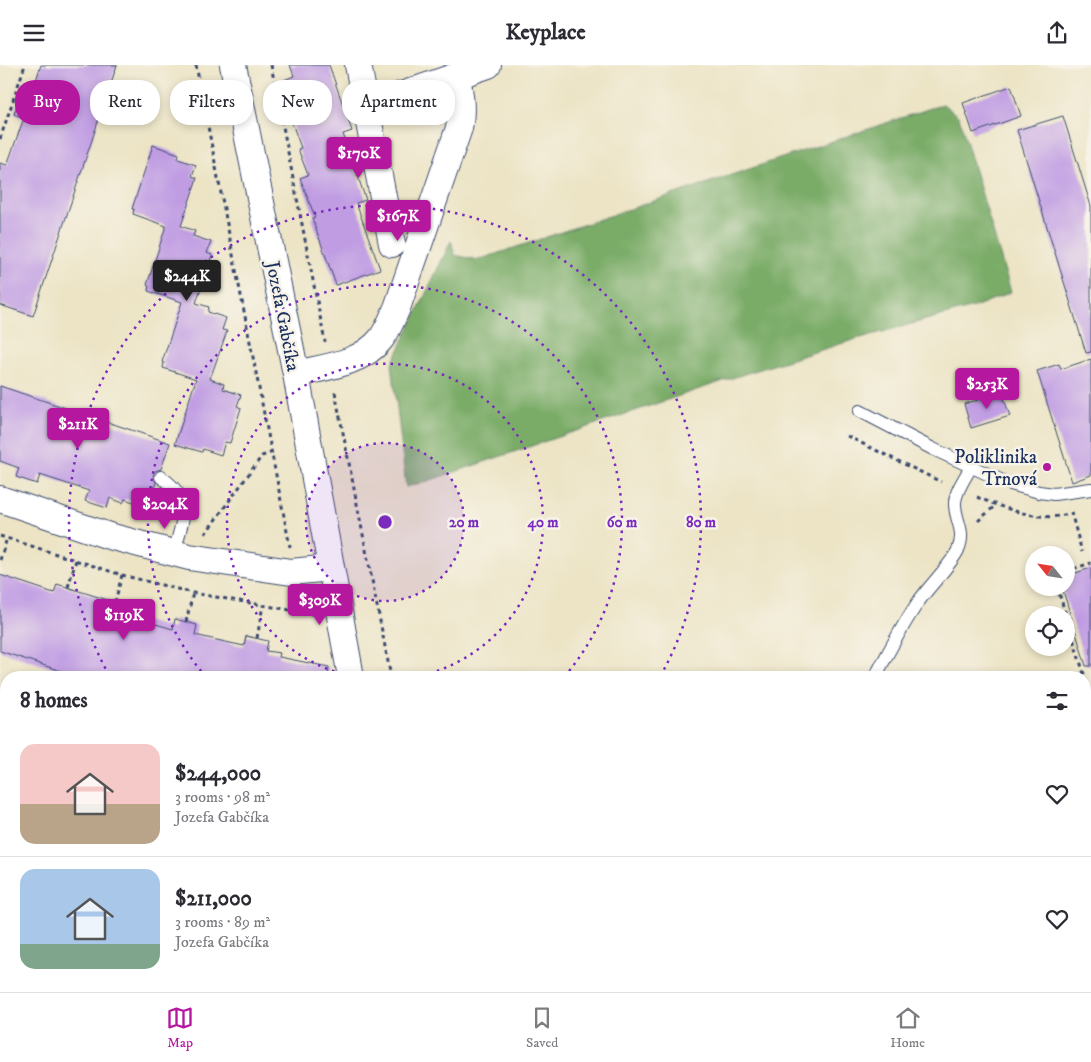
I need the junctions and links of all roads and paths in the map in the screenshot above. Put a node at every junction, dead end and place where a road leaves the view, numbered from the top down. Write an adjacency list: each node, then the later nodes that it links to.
1 (25, 65): 11 (path)
2 (196, 65): 16 (path)
3 (233, 65): 14 (street, Jozefa Gabčíka)
4 (270, 65): 13 (path)
5 (358, 65): 8 (street)
6 (488, 65): 7 (street)
7 (457, 76): 9 (street); 13 (street)
8 (361, 80)
9 (445, 80)
10 (370, 125): 12 (street)
11 (0, 139)
12 (392, 244)
13 (330, 365): 14 (street); 42 (path)
14 (296, 374): 29 (street, Jozefa Gabčíka)
15 (860, 411): 17 (lane)
16 (272, 452): 25 (path); 31 (path)
17 (971, 467): 19 (lane); 43 (lane)
18 (161, 477): 25 (lane)
19 (1091, 489)
20 (0, 499): 25 (street)
21 (1070, 512): 24 (path)
22 (0, 536): 23 (path)
23 (7, 538): 26 (path); 27 (path)
24 (1082, 552)
25 (181, 555): 31 (street)
26 (0, 560)
27 (76, 560): 32 (path); 33 (path)
28 (1091, 563): 30 (path)
29 (331, 568): 31 (street); 41 (street, Jozefa Gabčíka)
30 (1075, 568)
31 (294, 572)
32 (122, 575): 34 (path); 35 (path)
33 (68, 587)
34 (193, 593): 36 (path); 38 (path)
35 (115, 602)
36 (263, 605): 37 (path); 39 (path)
37 (314, 614)
38 (186, 622)
39 (257, 639)
40 (1075, 645): 44 (path)
41 (350, 671)
42 (390, 671)
43 (878, 671)
44 (1083, 671)

